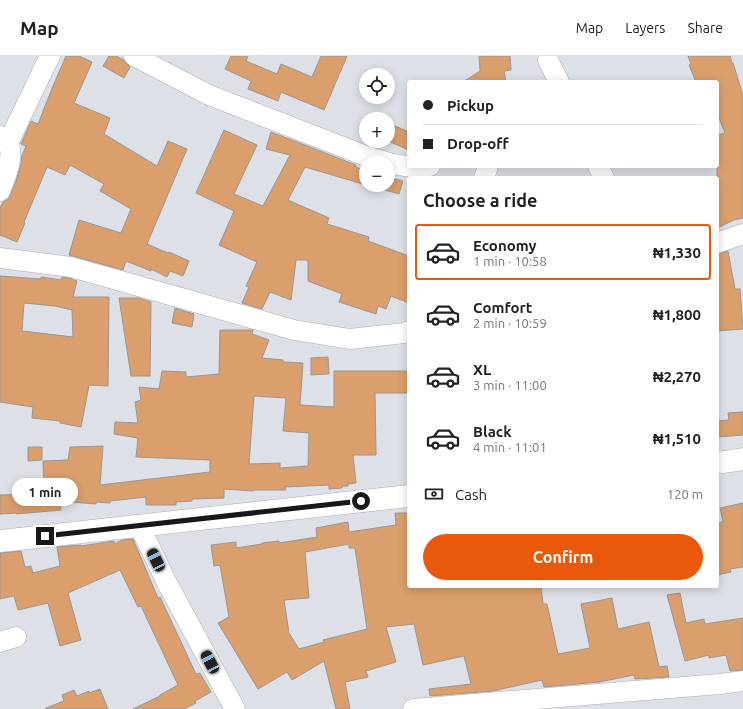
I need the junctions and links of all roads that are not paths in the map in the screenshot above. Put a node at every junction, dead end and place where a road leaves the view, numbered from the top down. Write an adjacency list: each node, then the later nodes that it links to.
1 (50, 56): 5 (street)
2 (134, 56): 6 (street)
3 (548, 60): 4 (street)
4 (558, 80)
5 (4, 140): 7 (street)
6 (407, 166)
7 (0, 191)
8 (743, 234): 9 (street)
9 (719, 242)
10 (0, 258): 11 (street)
11 (407, 332)
12 (743, 459): 13 (street)
13 (719, 462)
14 (407, 496): 15 (street)
15 (139, 525): 16 (street); 18 (street)
16 (0, 541)
17 (743, 681): 19 (street)
18 (234, 709)
19 (414, 709)

